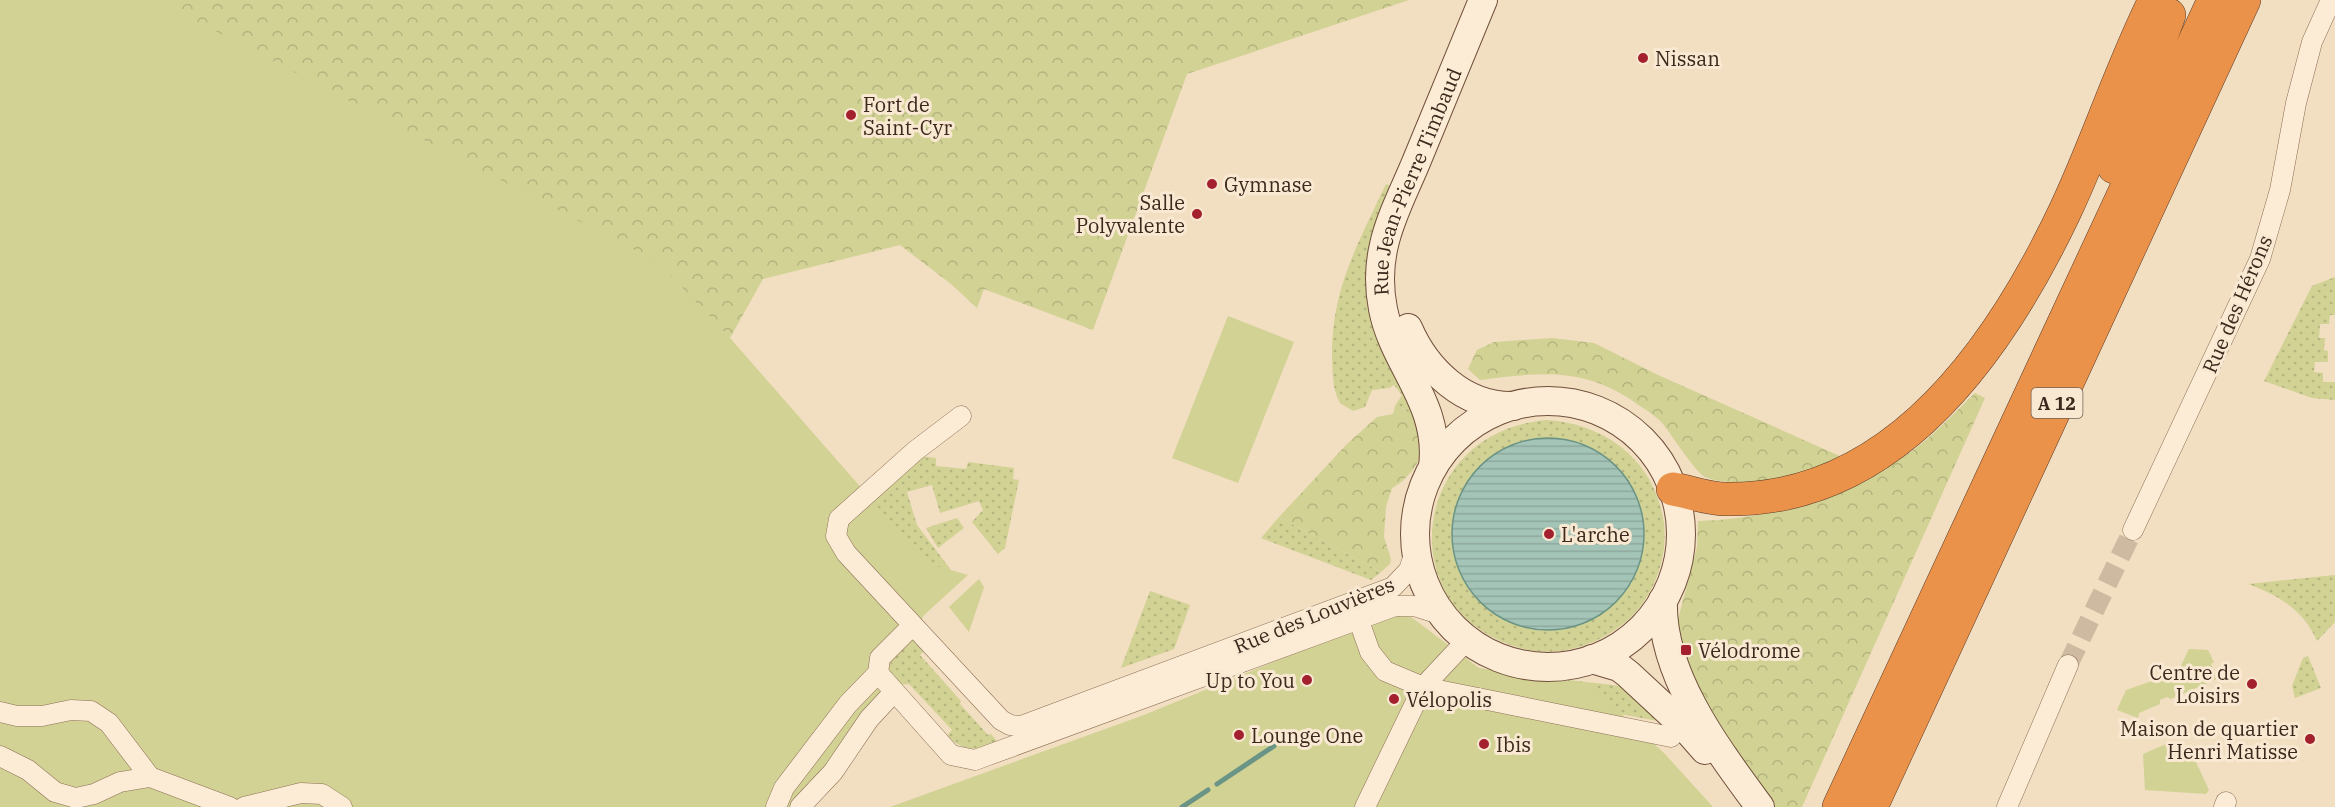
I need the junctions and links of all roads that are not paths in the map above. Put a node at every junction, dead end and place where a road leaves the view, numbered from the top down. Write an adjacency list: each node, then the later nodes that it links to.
1 (1483, 0): 11 (main road, Rue Jean-Pierre Timbaud)
2 (1504, 0): 9 (main road, Rue Jean-Pierre Timbaud)
3 (2155, 0): 12 (highway)
4 (2174, 0): 8 (highway)
5 (2214, 0): 8 (highway, A 12)
6 (2244, 0): 40 (highway, A 12)
7 (2331, 0): 13 (street, Rue des Hérons)
8 (2106, 230): 39 (highway, A 12)
9 (1515, 406): 11 (main road); 12 (main road)
10 (961, 416): 18 (street, Rue des Louvières)
11 (1433, 467): 14 (main road)
12 (1673, 489): 15 (main road)
13 (2133, 530)
14 (1416, 549): 16 (street, Rue des Louvières); 17 (main road)
15 (1663, 600): 20 (main road); 38 (main road)
16 (1355, 611): 17 (street, Rue des Louvières); 18 (street, Rue des Louvières); 23 (street); 24 (street, Rue des Louvières)
17 (1443, 615): 19 (main road)
18 (912, 626): 22 (street)
19 (1468, 639): 20 (main road); 23 (street)
20 (1592, 659): 37 (main road)
21 (2068, 665): 41 (street)
22 (878, 673): 24 (street, Rue des Louvières); 27 (street)
23 (1423, 687): 26 (street); 36 (street)
24 (894, 692): 29 (street)
25 (0, 712): 30 (street)
26 (1671, 737)
27 (810, 754): 29 (street); 34 (street)
28 (0, 756): 30 (street)
29 (833, 772): 35 (street)
30 (150, 777): 31 (street)
31 (230, 807)
32 (244, 807): 33 (street)
33 (342, 807)
34 (776, 807)
35 (800, 807)
36 (1365, 807)
37 (1743, 807)
38 (1760, 807)
39 (1839, 807)
40 (1871, 807)
41 (2007, 807)

